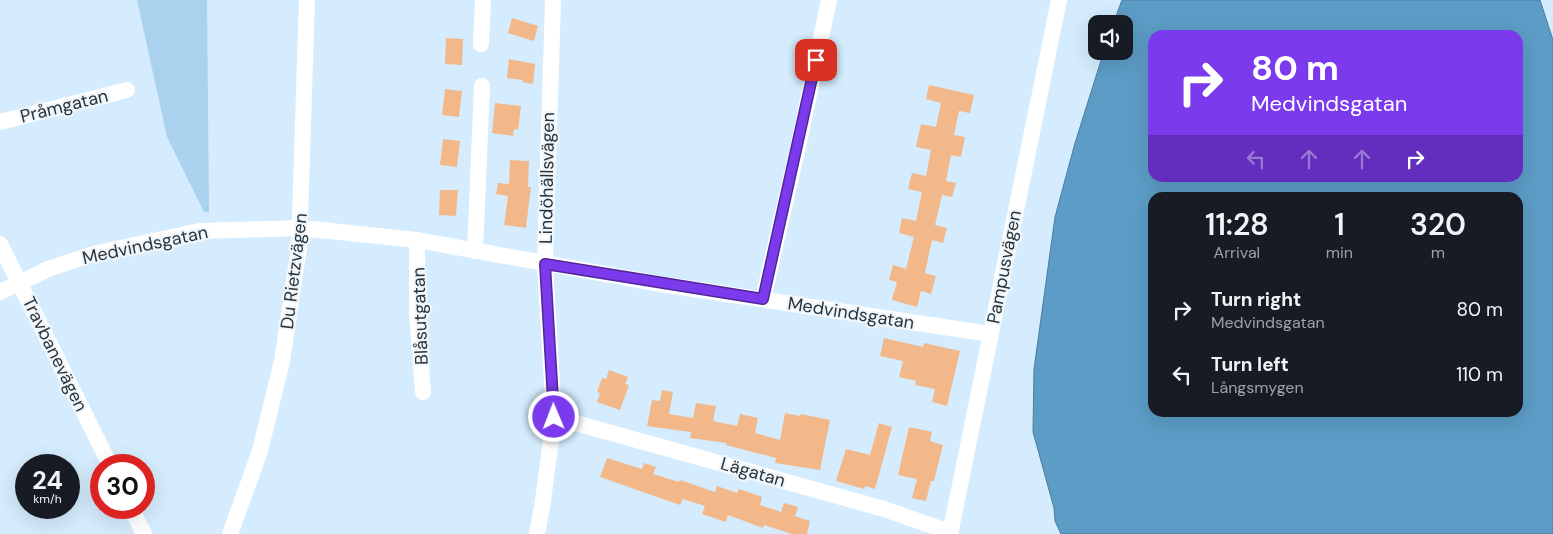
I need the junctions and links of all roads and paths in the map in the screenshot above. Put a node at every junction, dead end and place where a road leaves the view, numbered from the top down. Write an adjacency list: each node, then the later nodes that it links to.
1 (308, 0): 10 (street, Du Rietzvägen)
2 (483, 0): 6 (street)
3 (553, 0): 14 (street, Lindöhällsvägen)
4 (829, 0): 17 (street)
5 (1059, 0): 18 (street, Pampusvägen)
6 (482, 44)
7 (482, 86): 13 (street)
8 (127, 90): 9 (street, Pråmgatan)
9 (0, 122)
10 (301, 228): 11 (street, Medvindsgatan); 15 (street, Medvindsgatan); 25 (street, Du Rietzvägen)
11 (417, 240): 13 (street, Medvindsgatan); 19 (street, Blåsutgatan)
12 (0, 244): 15 (street, Travbanevägen)
13 (475, 251): 14 (street, Medvindsgatan)
14 (545, 264): 17 (street, Medvindsgatan); 20 (street, Lindöhällsvägen)
15 (19, 282): 16 (street, Medvindsgatan); 21 (street, Travbanevägen)
16 (0, 292)
17 (763, 299): 18 (street, Medvindsgatan)
18 (990, 334): 23 (street, Pampusvägen)
19 (423, 392)
20 (554, 417): 23 (street, Lägatan); 26 (street, Lindöhällsvägen)
21 (105, 454)
22 (136, 519): 24 (street)
23 (950, 533)
24 (144, 534)
25 (230, 534)
26 (537, 534)

